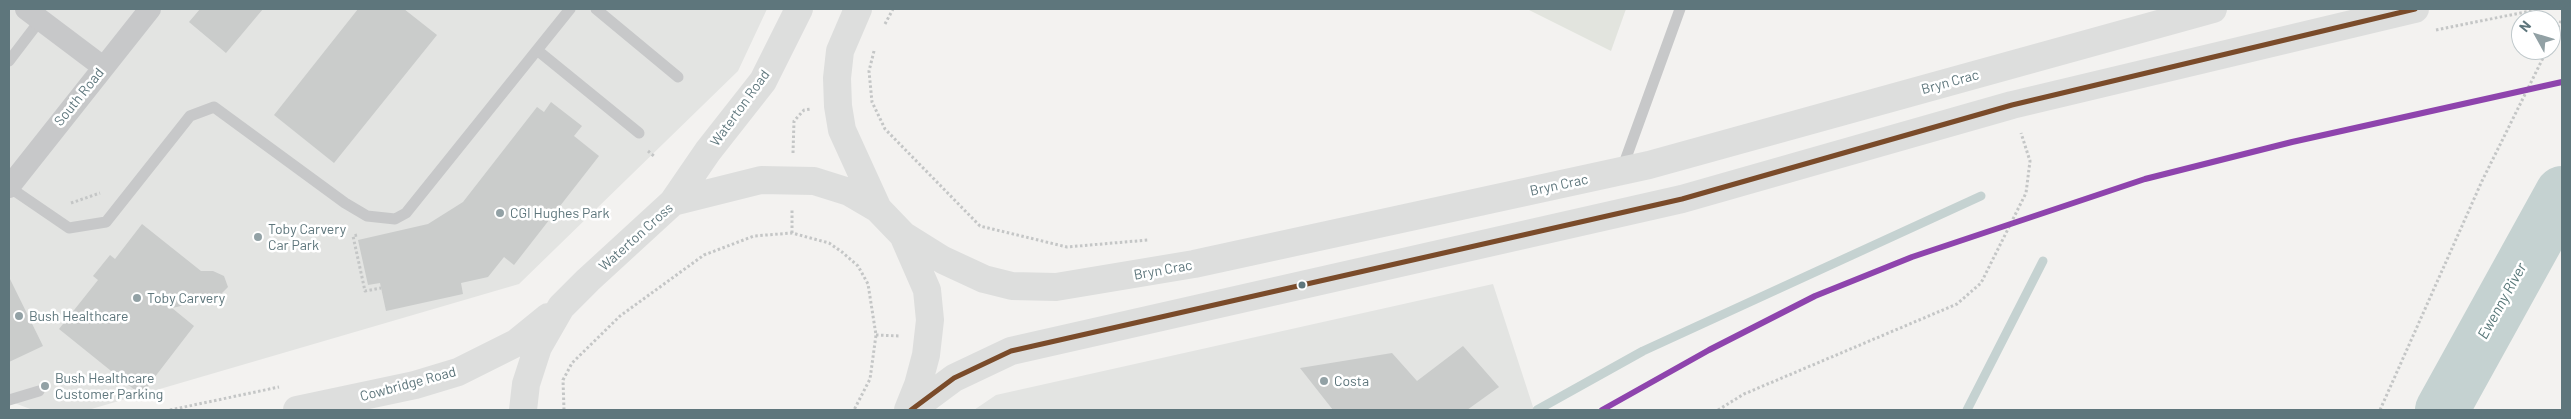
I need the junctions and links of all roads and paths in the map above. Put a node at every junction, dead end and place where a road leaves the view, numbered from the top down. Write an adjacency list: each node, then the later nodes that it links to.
1 (150, 9): 16 (street, South Road)
2 (570, 9): 13 (lane)
3 (596, 9): 17 (lane)
4 (799, 9): 27 (main road, Waterton Road)
5 (858, 9): 20 (main road)
6 (893, 9): 11 (path)
7 (1680, 9): 22 (lane)
8 (2213, 9): 22 (main road, Bryn Crac)
9 (2415, 9): 19 (main road)
10 (34, 14): 15 (lane); 16 (street)
11 (882, 30)
12 (876, 45): 18 (path)
13 (537, 50): 21 (lane); 25 (lane)
14 (2542, 60): 43 (path)
15 (9, 61)
16 (103, 67): 25 (street, South Road)
17 (678, 77)
18 (872, 102): 20 (path); 32 (path)
19 (2012, 105): 41 (main road); 42 (path)
20 (838, 106): 23 (path); 28 (main road)
21 (639, 133)
22 (1621, 171): 31 (main road, Bryn Crac)
23 (792, 180): 27 (main road, Waterton Cross); 28 (main road, Waterton Cross); 29 (path)
24 (106, 186): 26 (path)
25 (9, 187)
26 (65, 200)
27 (674, 202): 34 (main road, Waterton Cross)
28 (878, 209): 31 (main road, Waterton Cross)
29 (792, 233): 39 (path); 40 (path)
30 (361, 235): 33 (path)
31 (903, 235): 41 (main road, Waterton Cross)
32 (1154, 240)
33 (381, 288)
34 (561, 307): 37 (main road, Cowbridge Road); 38 (main road, Waterton Cross)
35 (39, 391): 36 (lane)
36 (9, 400)
37 (298, 410)
38 (523, 410)
39 (564, 410)
40 (854, 410)
41 (909, 410)
42 (1718, 410)
43 (2380, 410)

